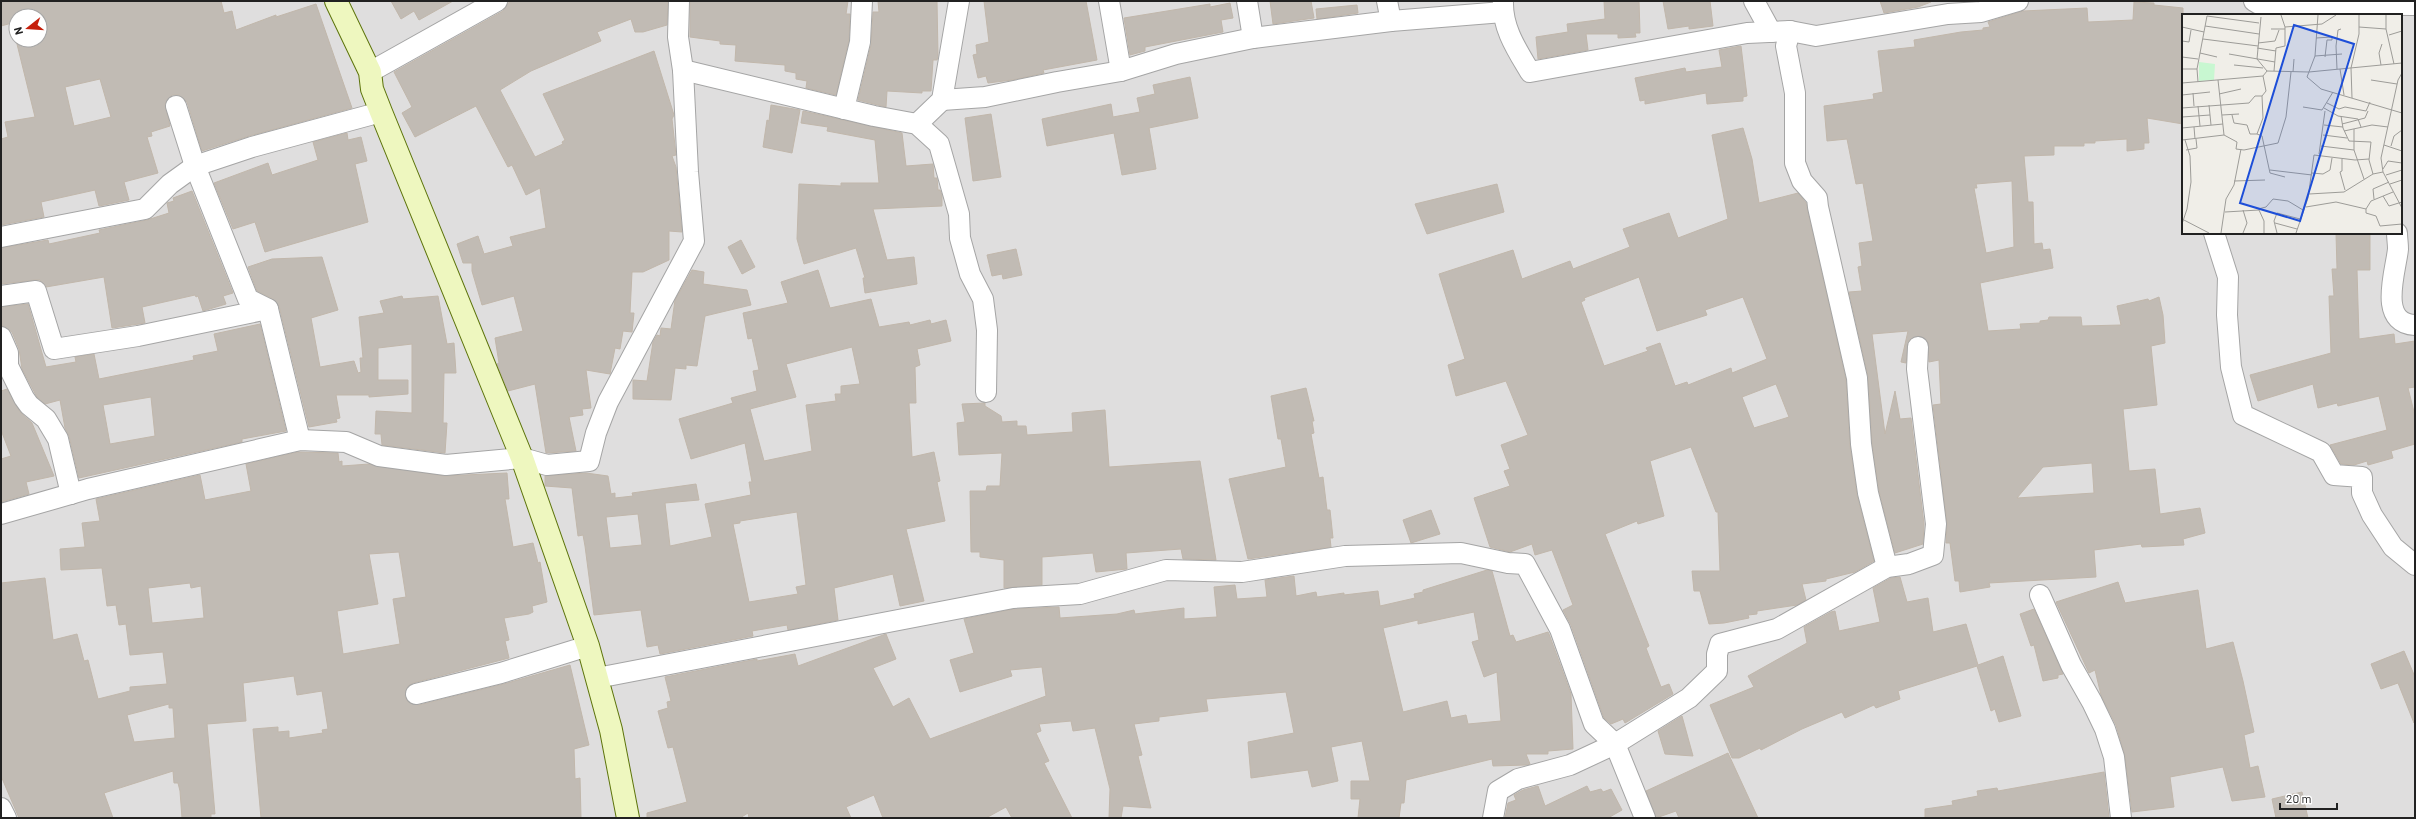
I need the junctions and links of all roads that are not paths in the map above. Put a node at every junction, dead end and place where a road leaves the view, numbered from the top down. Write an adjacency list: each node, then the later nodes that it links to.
1 (336, 1): 20 (street)
2 (497, 1): 20 (street)
3 (679, 1): 18 (street)
4 (862, 1): 23 (street)
5 (959, 1): 21 (street)
6 (1109, 1): 19 (street)
7 (1247, 1): 17 (street)
8 (1387, 1): 15 (street)
9 (1754, 1): 16 (street)
10 (2018, 1): 16 (street)
11 (2415, 5): 14 (street)
12 (1503, 6): 15 (street); 16 (street)
13 (2256, 7): 14 (street)
14 (2383, 9)
15 (1391, 21): 17 (street)
16 (1780, 32): 41 (street)
17 (1253, 38): 19 (street)
18 (683, 70): 23 (street); 37 (street)
19 (1121, 71): 21 (street)
20 (370, 72): 24 (street)
21 (942, 100): 25 (street)
22 (176, 106): 26 (street)
23 (844, 109): 25 (street)
24 (381, 112): 26 (street); 37 (street)
25 (917, 124): 35 (street)
26 (195, 166): 29 (street); 31 (street)
27 (2214, 234): 40 (street)
28 (2397, 234): 32 (street)
29 (1, 237)
30 (1, 296): 31 (street)
31 (268, 309): 36 (street)
32 (2415, 325)
33 (1, 337): 38 (street)
34 (1918, 347): 41 (street)
35 (986, 392)
36 (300, 440): 37 (street); 38 (street)
37 (522, 458): 43 (street)
38 (71, 494): 39 (street)
39 (1, 514)
40 (2415, 565)
41 (1887, 567): 46 (street)
42 (2040, 594): 52 (street)
43 (588, 646): 44 (street); 45 (street)
44 (597, 678): 46 (street); 49 (street)
45 (416, 694)
46 (1615, 744): 50 (street); 51 (street)
47 (1, 808): 48 (street)
48 (6, 818)
49 (628, 818)
50 (1493, 818)
51 (1646, 818)
52 (2121, 818)

